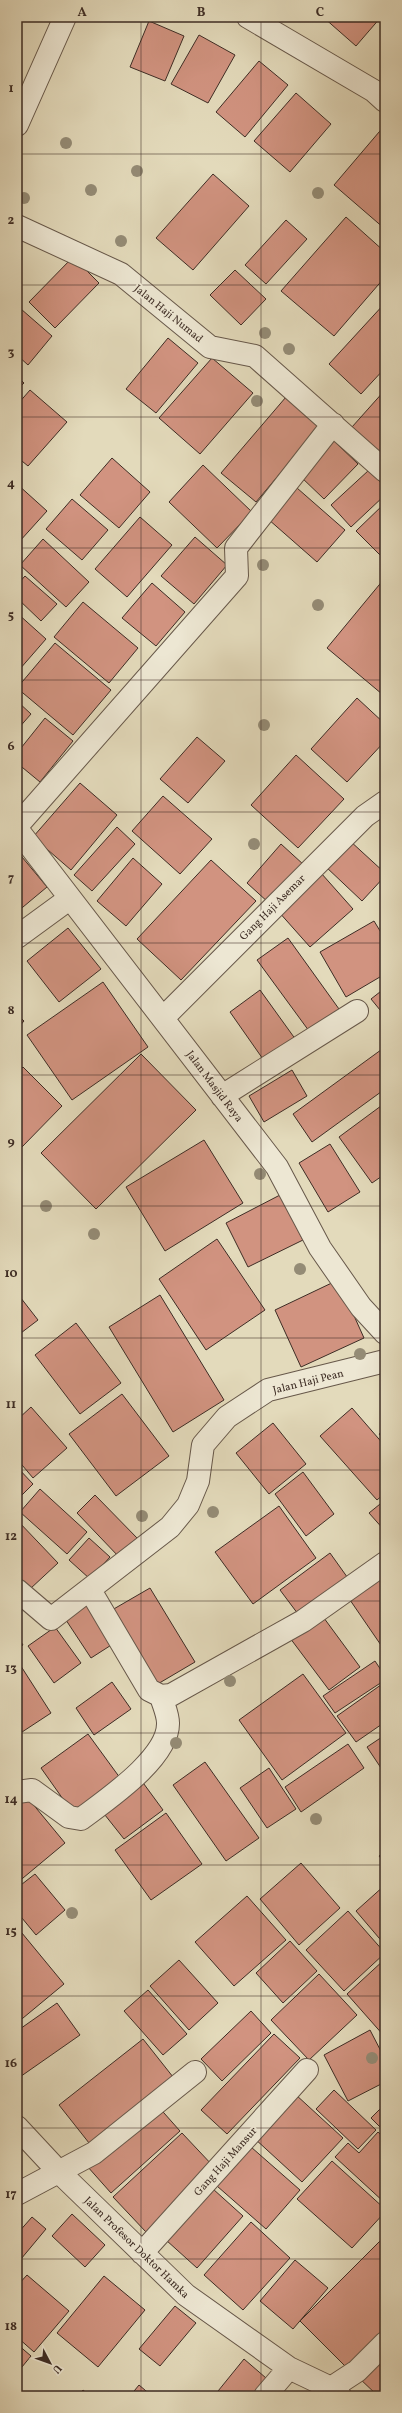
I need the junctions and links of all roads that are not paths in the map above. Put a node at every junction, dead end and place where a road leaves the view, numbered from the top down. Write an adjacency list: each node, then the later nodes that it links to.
1 (65, 17): 4 (street)
2 (248, 17): 3 (street)
3 (381, 90)
4 (17, 125)
5 (17, 226): 6 (street, Jalan Haji Numad)
6 (333, 424): 7 (street, Jalan Haji Numad); 9 (street)
7 (385, 471)
8 (385, 802): 14 (street, Gang Haji Asemar)
9 (17, 826)
10 (17, 829): 11 (street, Jalan Masjid Raya)
11 (69, 899): 12 (street); 14 (street, Jalan Masjid Raya)
12 (17, 938)
13 (357, 1011): 15 (street)
14 (164, 1017): 15 (street, Jalan Masjid Raya)
15 (222, 1096): 16 (street, Jalan Masjid Raya)
16 (385, 1333)
17 (385, 1361): 20 (street, Jalan Haji Pean)
18 (385, 1563): 21 (street)
19 (17, 1590): 20 (street, Jalan Haji Pean)
20 (90, 1590): 21 (street)
21 (161, 1696): 22 (street)
22 (17, 1792)
23 (307, 2070): 28 (street, Gang Haji Mansur)
24 (195, 2072): 26 (street)
25 (17, 2127): 26 (street, Jalan Profesor Doktor Hamka)
26 (58, 2171): 27 (street); 28 (street, Jalan Profesor Doktor Hamka)
27 (17, 2194)
28 (142, 2253): 30 (street, Jalan Profesor Doktor Hamka)
29 (385, 2343): 31 (street)
30 (288, 2368): 31 (street, Jalan Profesor Doktor Hamka); 32 (street)
31 (336, 2392)
32 (265, 2396)

